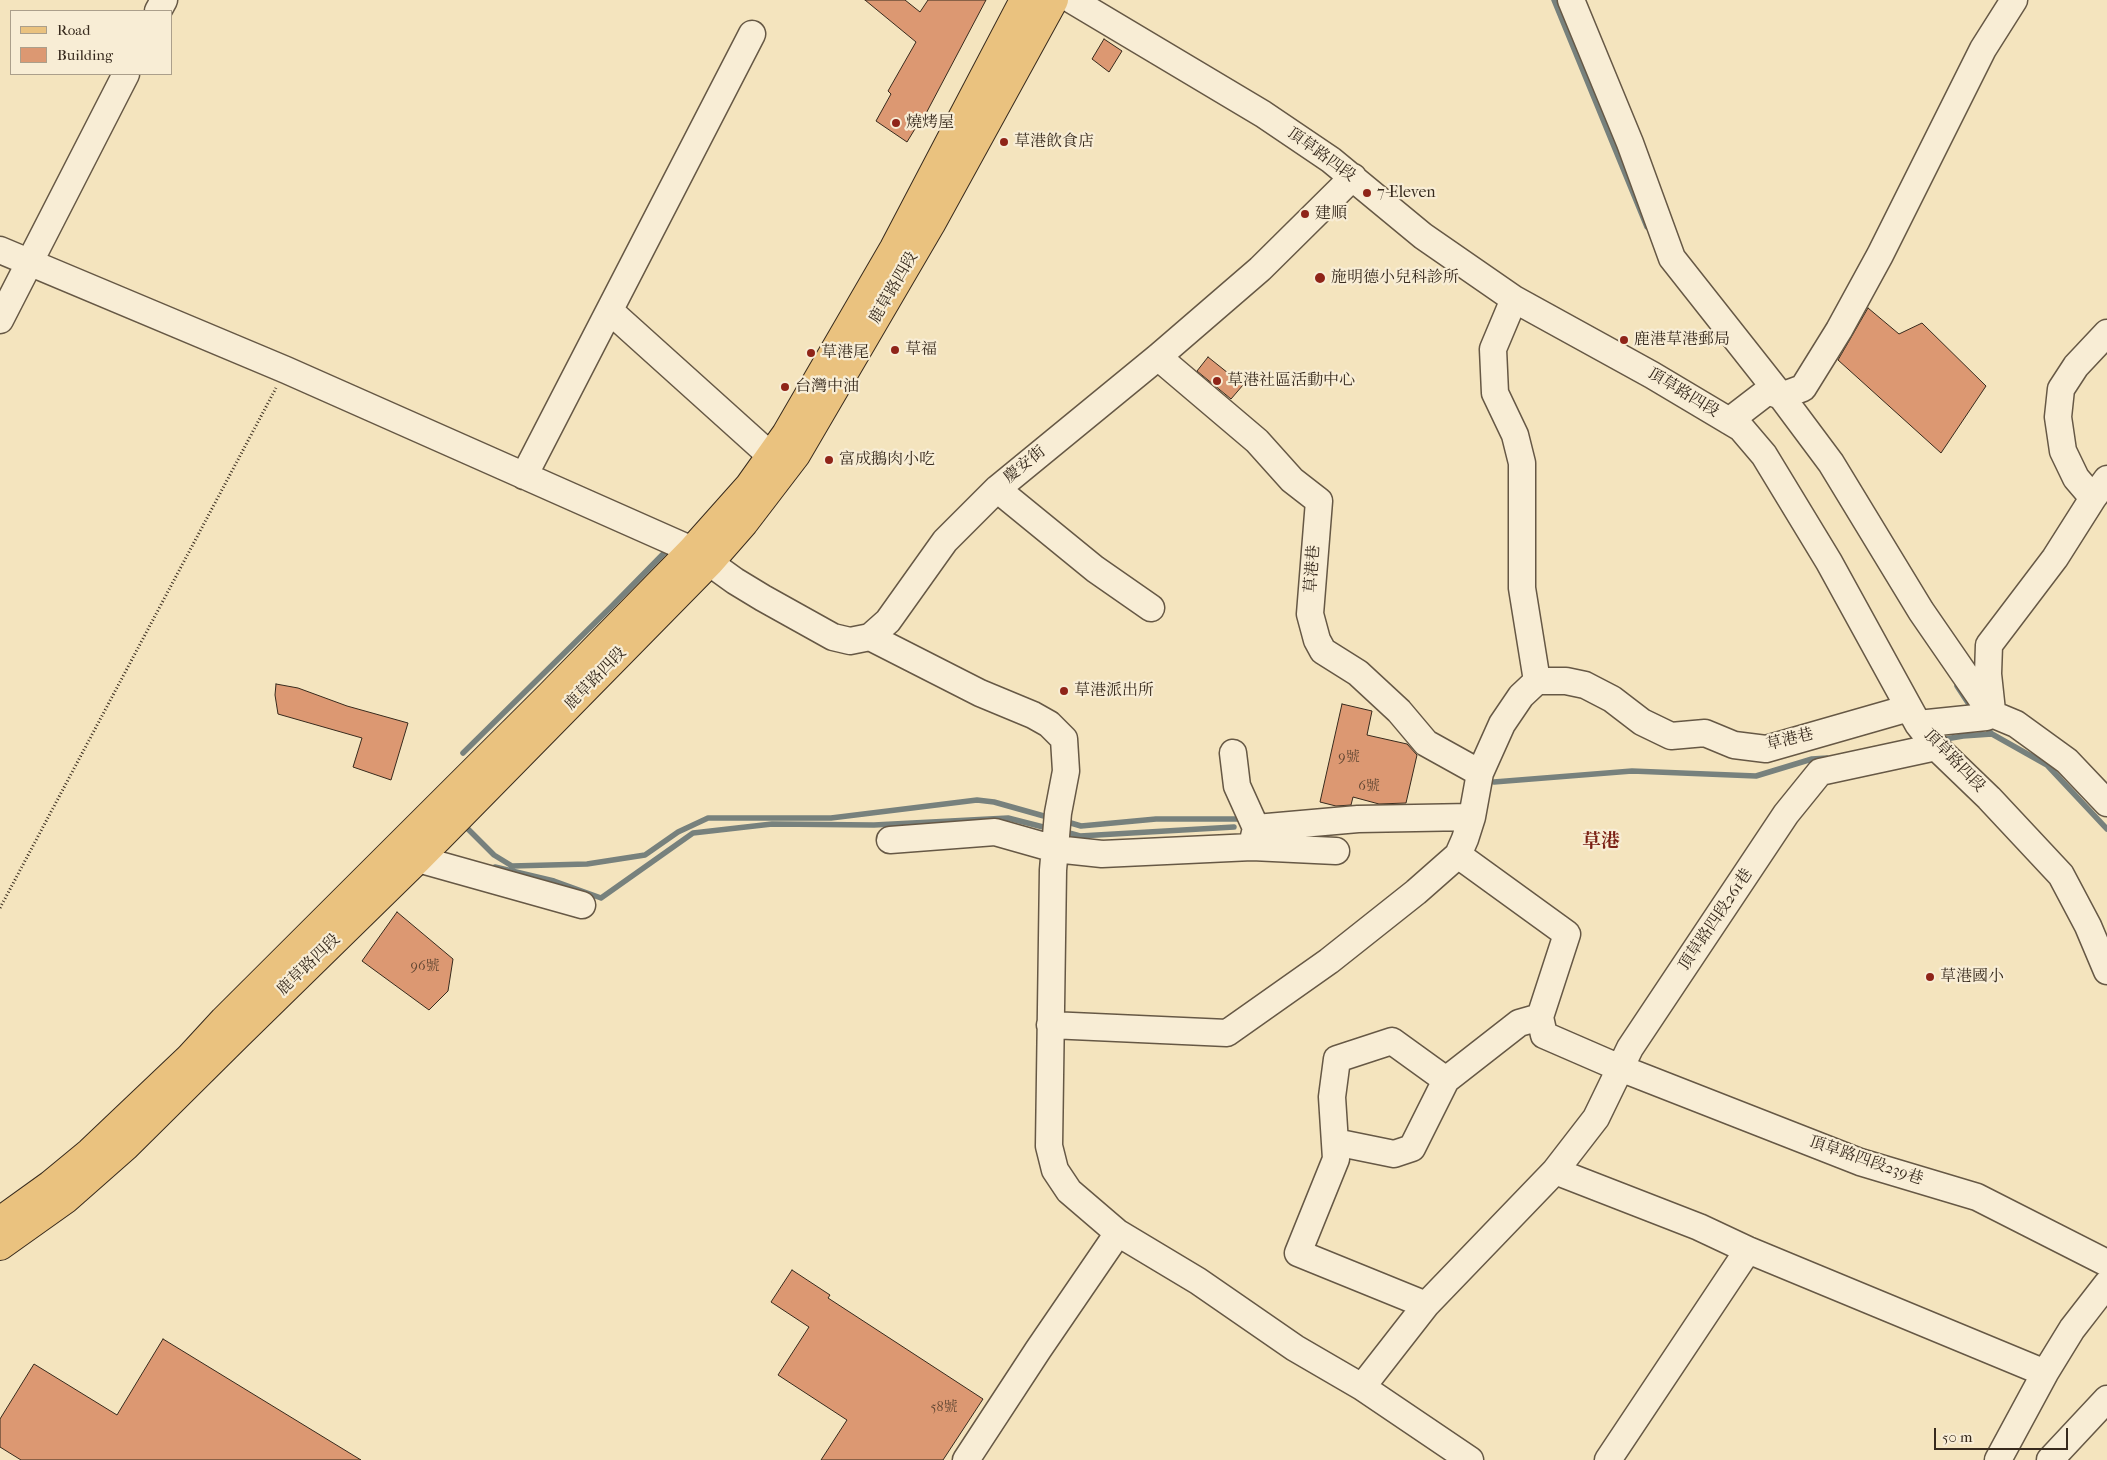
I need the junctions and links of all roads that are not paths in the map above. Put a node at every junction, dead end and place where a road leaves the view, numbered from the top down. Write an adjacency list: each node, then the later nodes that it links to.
1 (1024, 0): 18 (main road, 鹿草路四段)
2 (1054, 0): 22 (main road, 鹿草路四段)
3 (1072, 0): 8 (street, 頂草路四段)
4 (1571, 0): 16 (street)
5 (2014, 0): 16 (street)
6 (752, 34): 12 (street)
7 (125, 75): 10 (street)
8 (1353, 177): 11 (street, 頂草路四段); 15 (street, 慶安街)
9 (0, 250): 10 (street)
10 (30, 263): 13 (street); 19 (street)
11 (1514, 298): 17 (street, 頂草路四段); 25 (street)
12 (610, 311): 18 (street); 19 (street)
13 (0, 320)
14 (2107, 333): 20 (street)
15 (1158, 357): 21 (street, 慶安街); 30 (street, 草港巷)
16 (1781, 396): 17 (street); 26 (street)
17 (1728, 421): 27 (street, 頂草路四段)
18 (771, 456): 22 (main road, 鹿草路四段)
19 (524, 476): 22 (street)
20 (2100, 488): 26 (street)
21 (996, 489): 23 (street); 24 (street, 慶安街)
22 (701, 557): 24 (street); 38 (main road, 鹿草路四段); 43 (main road, 鹿草路四段)
23 (1151, 608)
24 (870, 637): 33 (street)
25 (1536, 681): 27 (street, 草港巷); 30 (street)
26 (1992, 714): 27 (street, 草港巷); 31 (street)
27 (1913, 716): 28 (street, 頂草路四段)
28 (1936, 747): 40 (street, 頂草路四段); 44 (street, 頂草路四段261巷)
29 (1233, 753): 34 (street)
30 (1480, 773): 32 (street)
31 (2107, 804)
32 (1472, 817): 34 (street); 37 (street)
33 (1056, 833): 34 (street); 35 (street); 42 (street)
34 (1254, 838): 36 (street)
35 (890, 840)
36 (1336, 851)
37 (1458, 855): 41 (street); 42 (street)
38 (418, 859): 39 (street); 43 (main road, 鹿草路四段)
39 (582, 905)
40 (2107, 971)
41 (1540, 1017): 44 (street, 頂草路四段239巷); 45 (street)
42 (1050, 1025): 50 (street)
43 (231, 1028): 48 (main road, 鹿草路四段)
44 (1620, 1068): 47 (street, 頂草路四段261巷); 53 (street, 頂草路四段239巷)
45 (1446, 1080): 46 (street); 46 (street)
46 (1335, 1142): 55 (street)
47 (1555, 1171): 52 (street); 55 (street, 頂草路四段261巷)
48 (58, 1192): 49 (main road, 鹿草路四段); 51 (main road, 鹿草路四段)
49 (0, 1221)
50 (1118, 1233): 57 (street); 59 (street)
51 (0, 1246)
52 (1748, 1250): 56 (street); 61 (street)
53 (2107, 1263)
54 (2107, 1284): 56 (street)
55 (1426, 1305): 57 (street, 頂草路四段261巷)
56 (2045, 1372): 62 (street)
57 (1362, 1387): 60 (street)
58 (2107, 1399): 63 (street)
59 (966, 1460)
60 (1470, 1460)
61 (1608, 1460)
62 (1998, 1460)
63 (2050, 1460)

